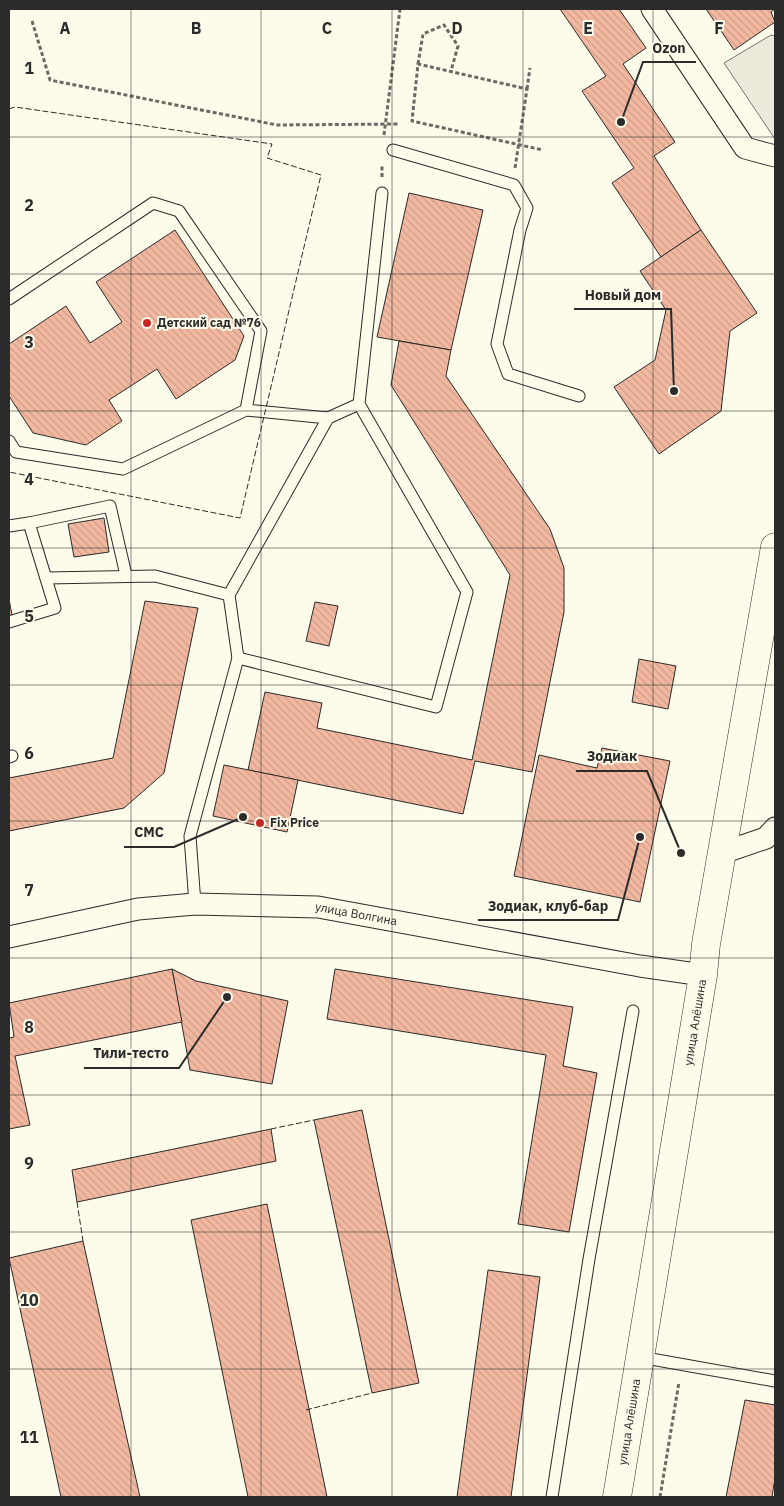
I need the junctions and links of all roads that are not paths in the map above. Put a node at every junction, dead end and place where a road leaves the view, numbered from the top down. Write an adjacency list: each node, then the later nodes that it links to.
1 (652, 9): 3 (street)
2 (393, 150): 6 (lane)
3 (775, 156)
4 (382, 193): 7 (lane)
5 (9, 299): 8 (lane)
6 (579, 396)
7 (359, 404): 9 (lane); 18 (lane)
8 (246, 410): 9 (lane); 10 (lane)
9 (328, 418): 16 (lane)
10 (9, 441)
11 (29, 524): 12 (lane); 14 (lane); 15 (lane)
12 (9, 526)
13 (775, 548): 20 (street, улица Алёшина)
14 (126, 575): 15 (lane); 16 (lane)
15 (46, 578): 17 (lane)
16 (229, 596): 18 (lane)
17 (9, 622)
18 (238, 658): 21 (lane)
19 (775, 828): 20 (street)
20 (722, 853): 23 (street, улица Алёшина)
21 (195, 904): 22 (street, улица Волгина); 23 (street, улица Волгина)
22 (9, 937)
23 (703, 975): 25 (street, улица Алёшина)
24 (633, 1011): 27 (lane)
25 (638, 1356): 26 (lane); 28 (street, улица Алёшина)
26 (775, 1381)
27 (552, 1497)
28 (616, 1497)

